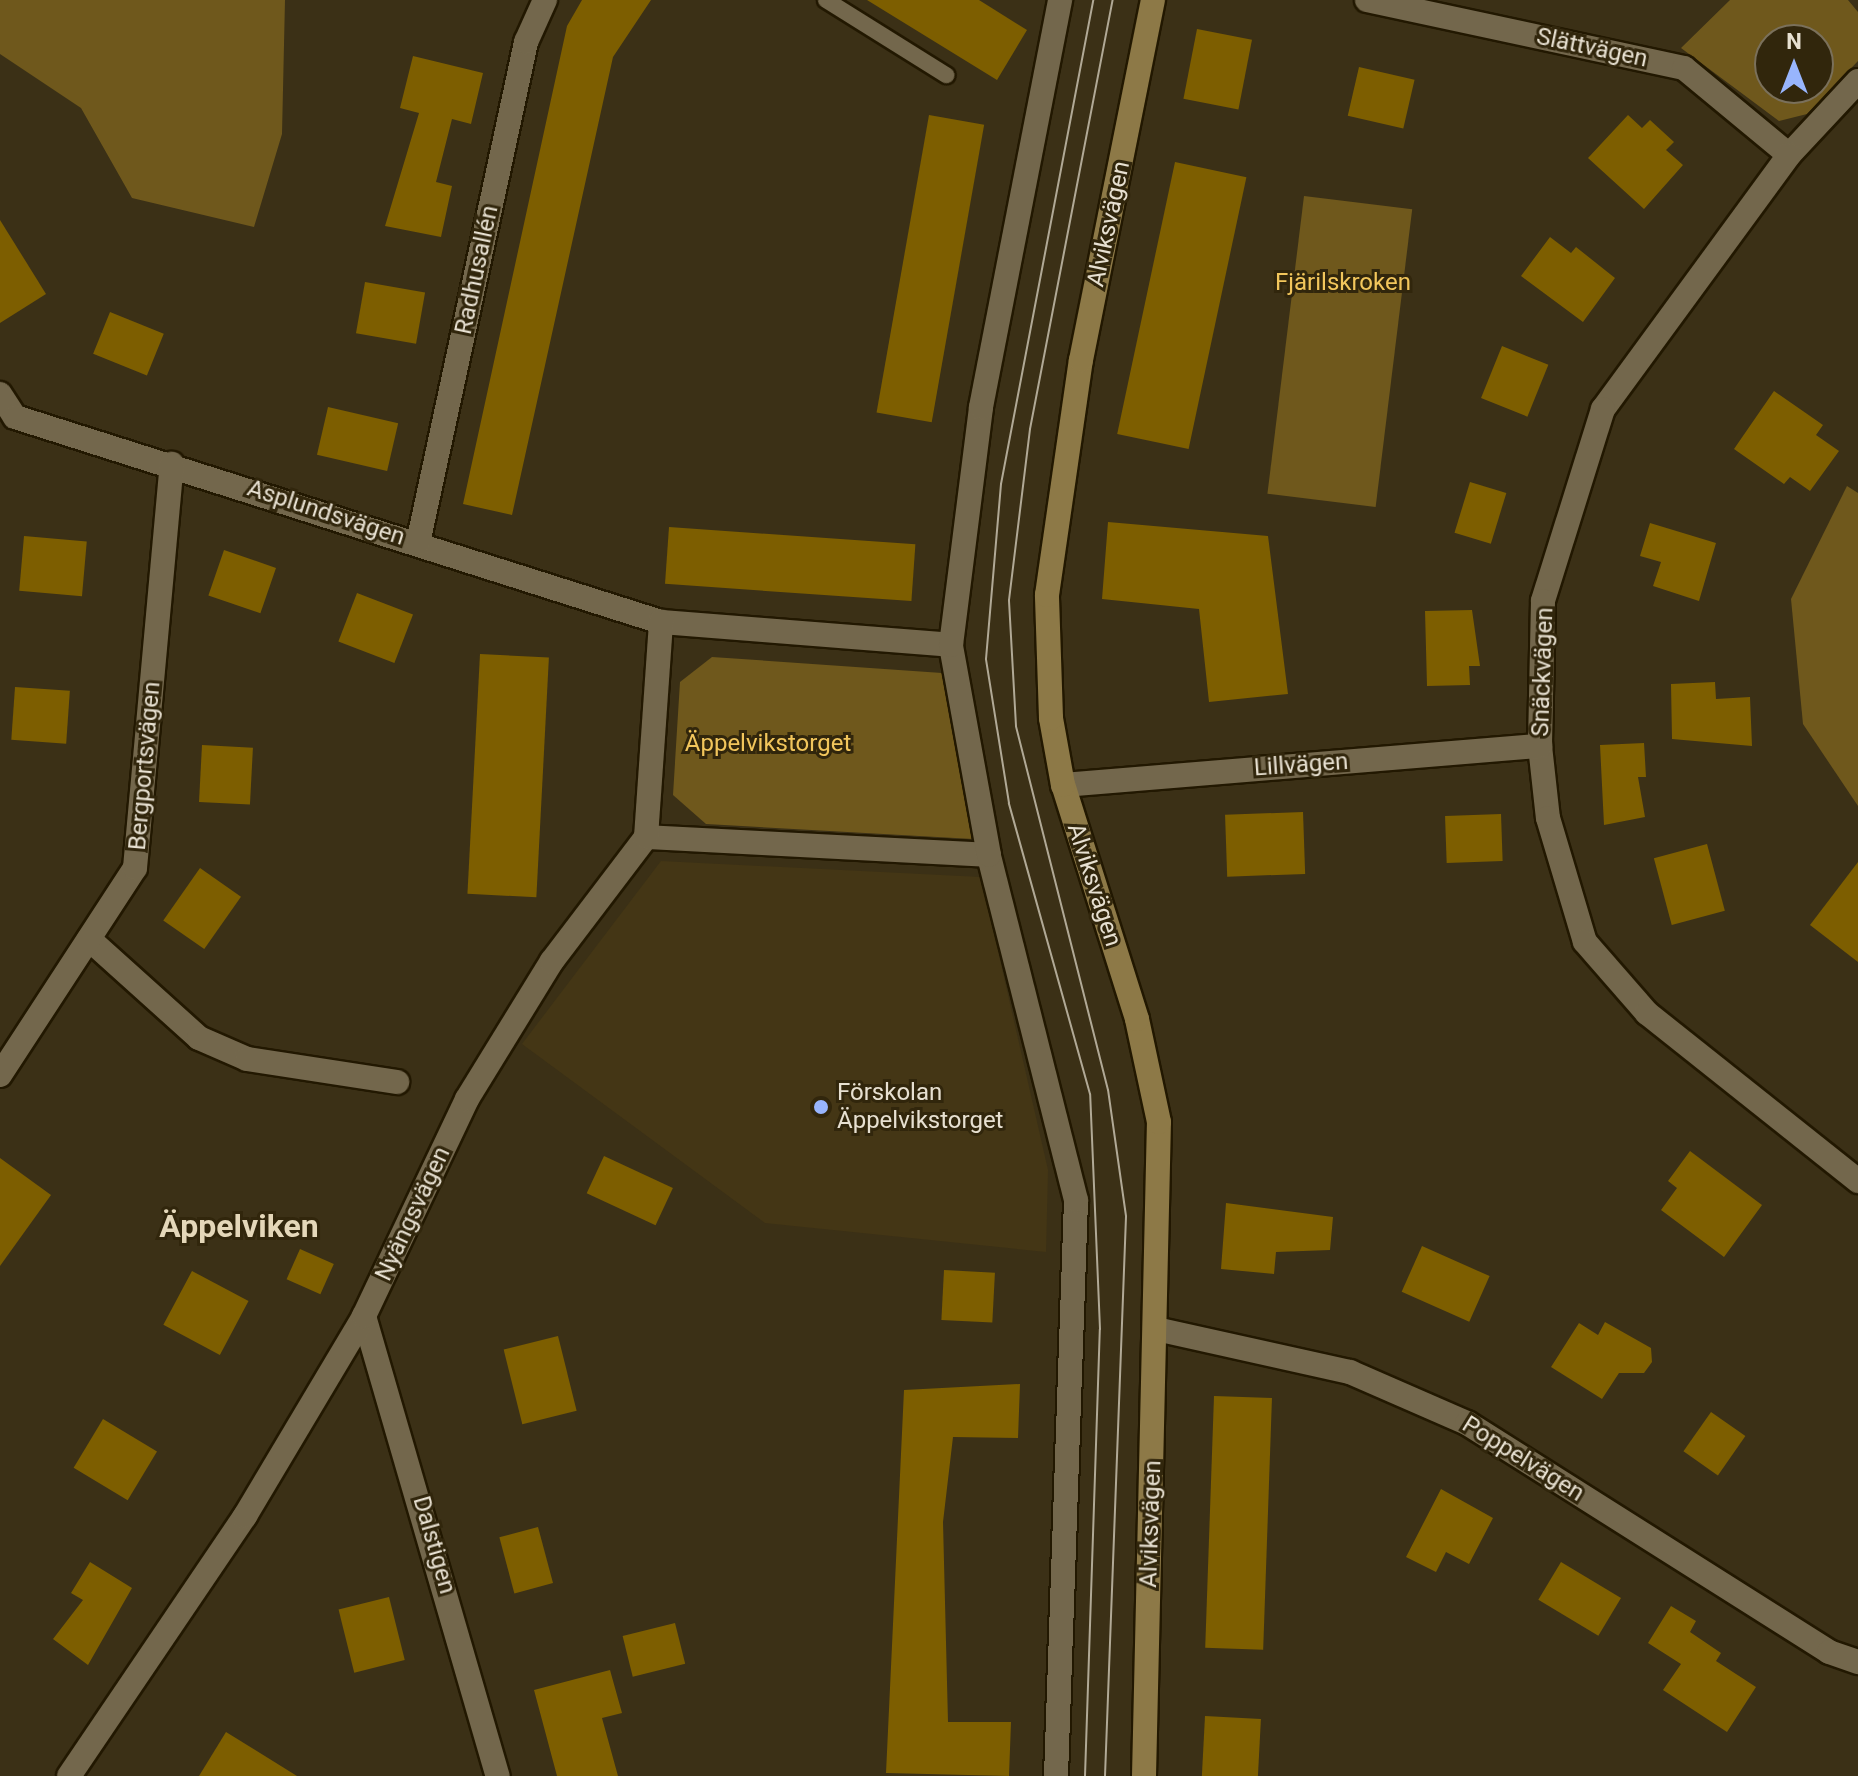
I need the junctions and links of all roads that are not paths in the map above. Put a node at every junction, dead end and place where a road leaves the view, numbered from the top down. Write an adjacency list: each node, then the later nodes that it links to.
1 (545, 0): 12 (street, Radhusallén)
2 (826, 0): 6 (lane)
3 (1060, 0): 14 (street)
4 (1153, 0): 16 (street, Alviksvägen)
5 (1367, 0): 8 (street, Slättvägen)
6 (946, 75)
7 (1858, 81): 8 (street, Snäckvägen)
8 (1789, 155): 15 (street, Snäckvägen)
9 (0, 394): 10 (street, Asplundsvägen)
10 (8, 421): 11 (street, Asplundsvägen)
11 (172, 464): 12 (street, Asplundsvägen); 19 (street, Bergportsvägen)
12 (418, 543): 13 (street, Asplundsvägen)
13 (661, 622): 14 (street); 17 (street)
14 (951, 645): 18 (street)
15 (1540, 746): 16 (street, Lillvägen); 22 (street, Snäckvägen)
16 (1063, 785): 24 (street, Alviksvägen)
17 (646, 837): 18 (street); 23 (street, Nyängsvägen)
18 (989, 855): 28 (street)
19 (89, 939): 20 (street, Bergportsvägen); 21 (street)
20 (0, 1075)
21 (397, 1082)
22 (1858, 1181)
23 (364, 1316): 26 (street, Nyängsvägen); 27 (street, Dalstigen)
24 (1156, 1329): 25 (street, Poppelvägen); 29 (street, Alviksvägen)
25 (1858, 1662)
26 (69, 1776)
27 (498, 1776)
28 (1056, 1776)
29 (1144, 1776)

